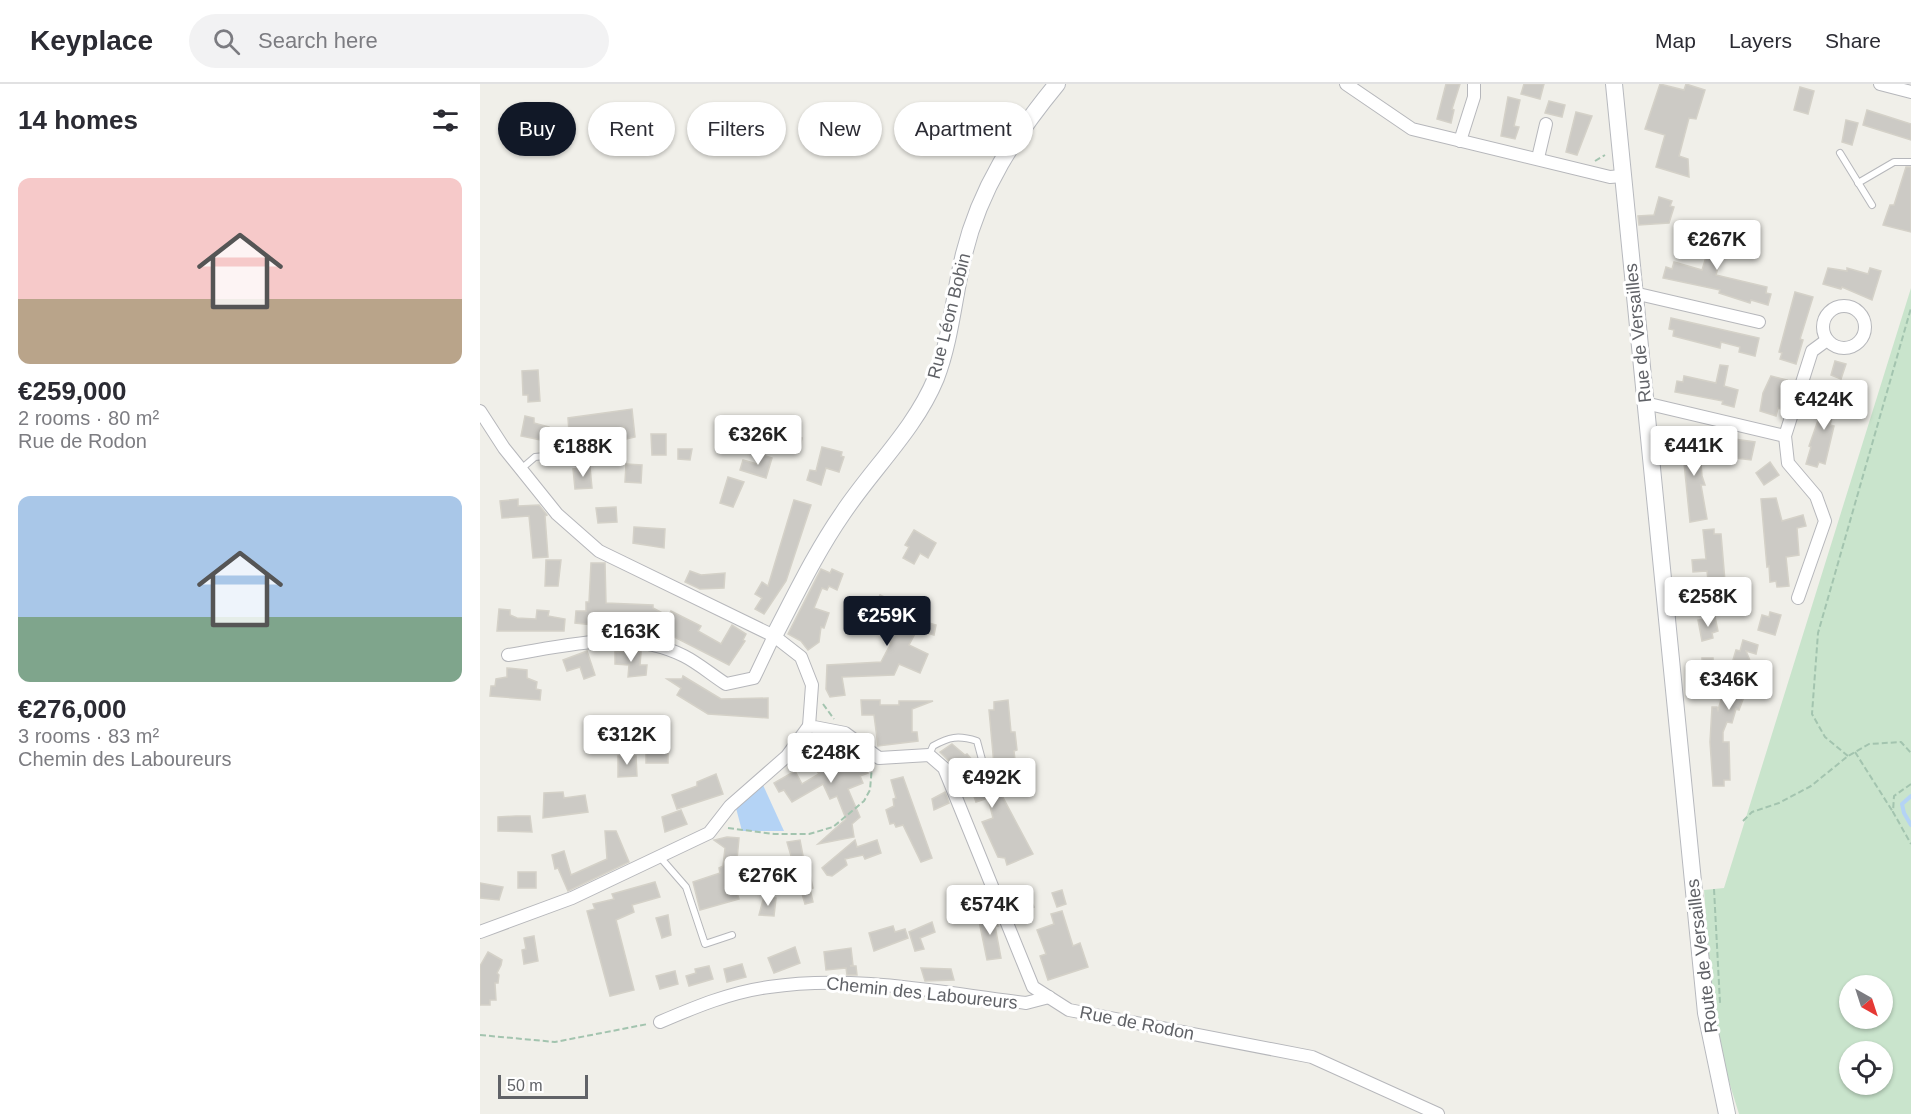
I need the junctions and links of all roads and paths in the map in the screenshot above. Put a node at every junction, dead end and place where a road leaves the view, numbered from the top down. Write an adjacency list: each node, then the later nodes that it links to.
1 (1058, 84): 27 (street, Rue Léon Bobin)
2 (1474, 84): 8 (street)
3 (1614, 84): 14 (street, Rue de Versailles)
4 (1882, 84): 6 (street)
5 (1355, 86): 8 (street)
6 (1911, 92)
7 (1546, 124): 11 (street)
8 (1460, 141): 11 (street)
9 (1840, 153): 15 (lane)
10 (1605, 154): 12 (path)
11 (1538, 158): 14 (street)
12 (1588, 162)
13 (1911, 162): 15 (lane)
14 (1622, 177): 17 (street, Rue de Versailles)
15 (1858, 183): 16 (lane)
16 (1872, 205)
17 (1634, 293): 19 (street); 21 (street, Rue de Versailles)
18 (1911, 308): 36 (path)
19 (1759, 322)
20 (1827, 340): 23 (street)
21 (1645, 403): 23 (street); 39 (street, Rue de Versailles)
22 (480, 411): 25 (street)
23 (1785, 436): 26 (street)
24 (601, 450): 25 (lane)
25 (521, 469): 27 (street)
26 (1798, 598)
27 (774, 636): 28 (street); 29 (street)
28 (507, 655)
29 (812, 689): 30 (street); 31 (path)
30 (809, 726): 31 (street); 42 (street)
31 (844, 733): 34 (street)
32 (1855, 752): 33 (path); 36 (path); 40 (path)
33 (1911, 753)
34 (872, 755): 35 (street); 42 (path)
35 (929, 755): 37 (lane); 48 (street, Rue de Rodon)
36 (1848, 756): 41 (path)
37 (984, 767)
38 (1911, 784): 40 (path)
39 (1684, 796): 53 (street, Route de Versailles)
40 (1893, 812): 43 (path)
41 (1743, 821)
42 (716, 823): 44 (street)
43 (1911, 844)
44 (659, 856): 46 (street); 47 (lane)
45 (1714, 889): 49 (path)
46 (480, 932)
47 (732, 935)
48 (1048, 997): 50 (street, Chemin des Laboureurs); 52 (street, Rue de Rodon)
49 (1721, 1013)
50 (660, 1022): 51 (path)
51 (480, 1035)
52 (1438, 1114)
53 (1727, 1114)

